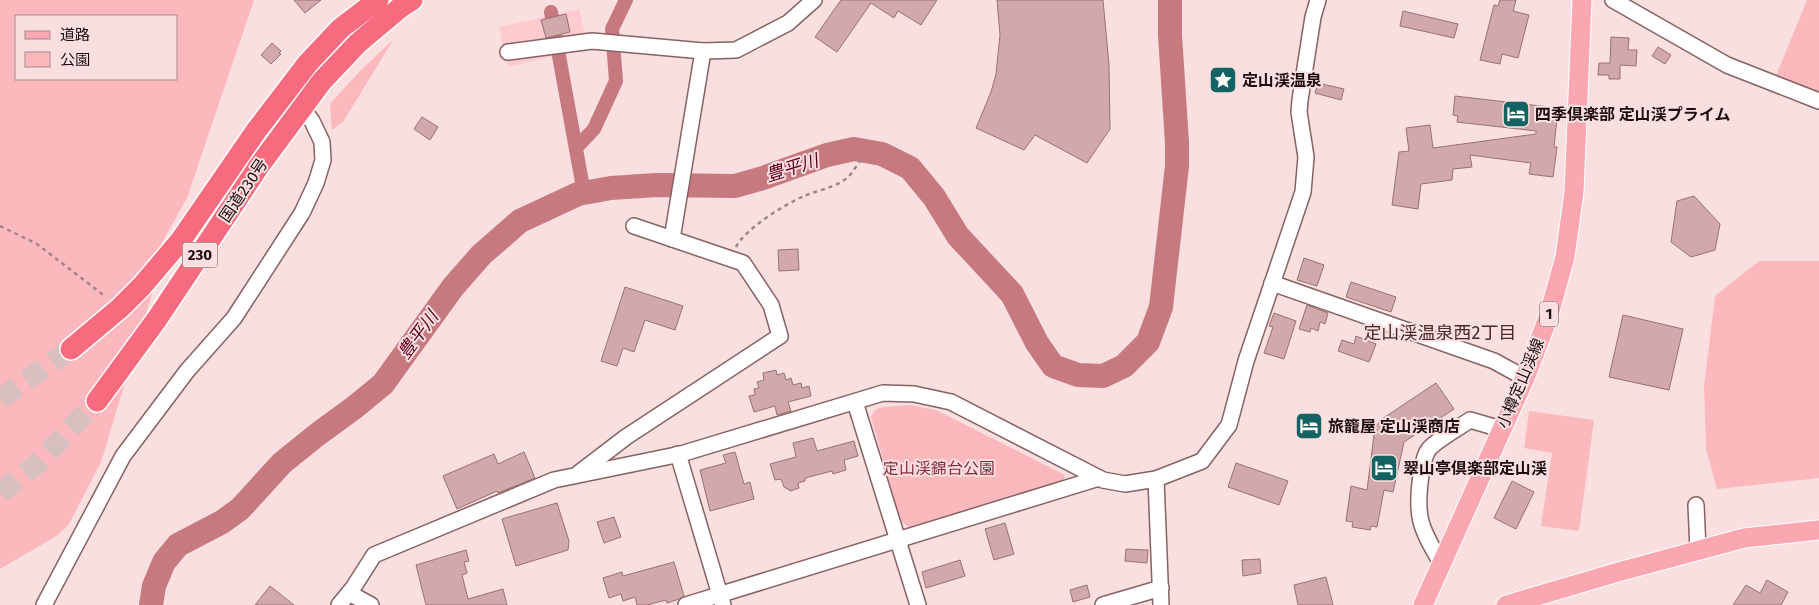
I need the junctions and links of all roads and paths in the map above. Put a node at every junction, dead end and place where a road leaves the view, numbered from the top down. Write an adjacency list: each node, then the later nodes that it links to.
1 (378, 0): 9 (highway, 国道230号 / 230)
2 (412, 0): 11 (highway, 国道230号 / 230)
3 (814, 0): 7 (street)
4 (1318, 0): 17 (street)
5 (1582, 0): 20 (main road, 小樽定山渓線 / 1)
6 (1613, 0): 10 (street)
7 (703, 51): 8 (street); 15 (street)
8 (508, 52)
9 (286, 92): 11 (street); 18 (highway, 国道230号 / 230)
10 (1819, 101)
11 (302, 108): 21 (highway, 国道230号 / 230); 36 (street)
12 (860, 160): 16 (path)
13 (0, 226): 18 (path)
14 (634, 226): 15 (street)
15 (672, 239): 25 (street)
16 (732, 252)
17 (1272, 283): 20 (street); 27 (street)
18 (120, 308): 19 (highway, 国道230号 / 230)
19 (71, 349)
20 (1525, 378): 23 (main road, 小樽定山渓線 / 1)
21 (98, 401)
22 (855, 402): 24 (street); 26 (street); 30 (street)
23 (1501, 429): 32 (main road, 小樽定山渓線 / 1); 32 (street)
24 (678, 454): 25 (street); 35 (street)
25 (576, 476): 34 (street)
26 (1099, 478): 27 (street); 30 (street)
27 (1156, 479): 33 (street)
28 (1696, 505): 31 (street)
29 (1819, 530): 31 (main road)
30 (898, 540): 35 (street); 39 (street)
31 (1698, 550): 43 (main road)
32 (1441, 563): 42 (main road, 小樽定山渓線 / 1)
33 (1161, 588): 40 (street); 41 (street)
34 (344, 599): 37 (street)
35 (722, 600): 38 (street)
36 (44, 605)
37 (370, 605)
38 (686, 605)
39 (918, 605)
40 (1103, 605)
41 (1161, 605)
42 (1423, 605)
43 (1506, 605)

